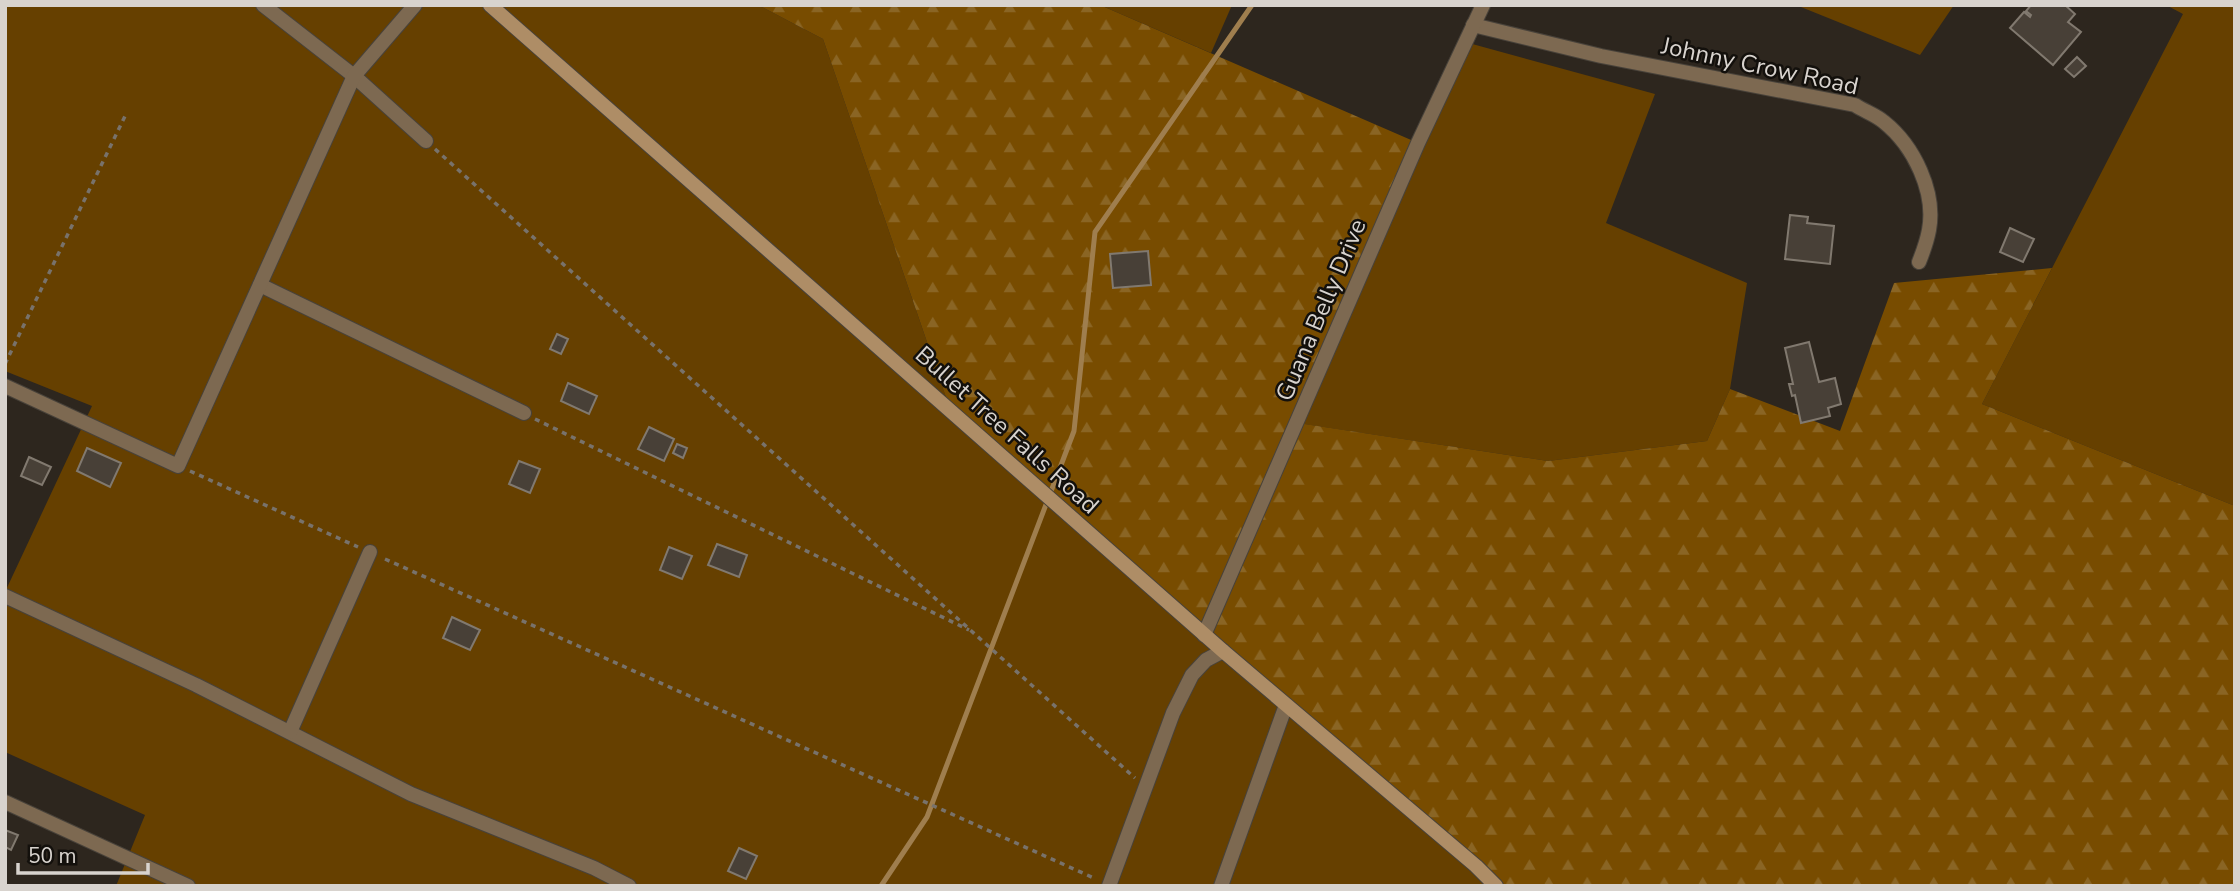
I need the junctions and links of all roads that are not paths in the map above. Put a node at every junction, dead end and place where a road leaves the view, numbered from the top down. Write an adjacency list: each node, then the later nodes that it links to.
1 (263, 5): 6 (street)
2 (415, 5): 6 (street)
3 (490, 5): 14 (main road, Bullet Tree Falls Road)
4 (1483, 5): 5 (street, Guana Belly Drive)
5 (1473, 25): 8 (street, Johnny Crow Road); 14 (street, Guana Belly Drive)
6 (354, 76): 7 (street); 9 (street)
7 (426, 141)
8 (1919, 262)
9 (260, 285): 10 (street); 11 (street)
10 (5, 386)
11 (524, 413)
12 (370, 552): 17 (street)
13 (5, 596): 17 (street)
14 (1204, 635): 15 (main road, Bullet Tree Falls Road)
15 (1223, 651): 16 (main road, Bullet Tree Falls Road); 19 (street)
16 (1286, 705): 22 (street); 23 (main road, Bullet Tree Falls Road)
17 (290, 732): 21 (street)
18 (5, 802): 20 (street)
19 (1109, 885)
20 (188, 886)
21 (629, 886)
22 (1221, 886)
23 (1496, 886)

